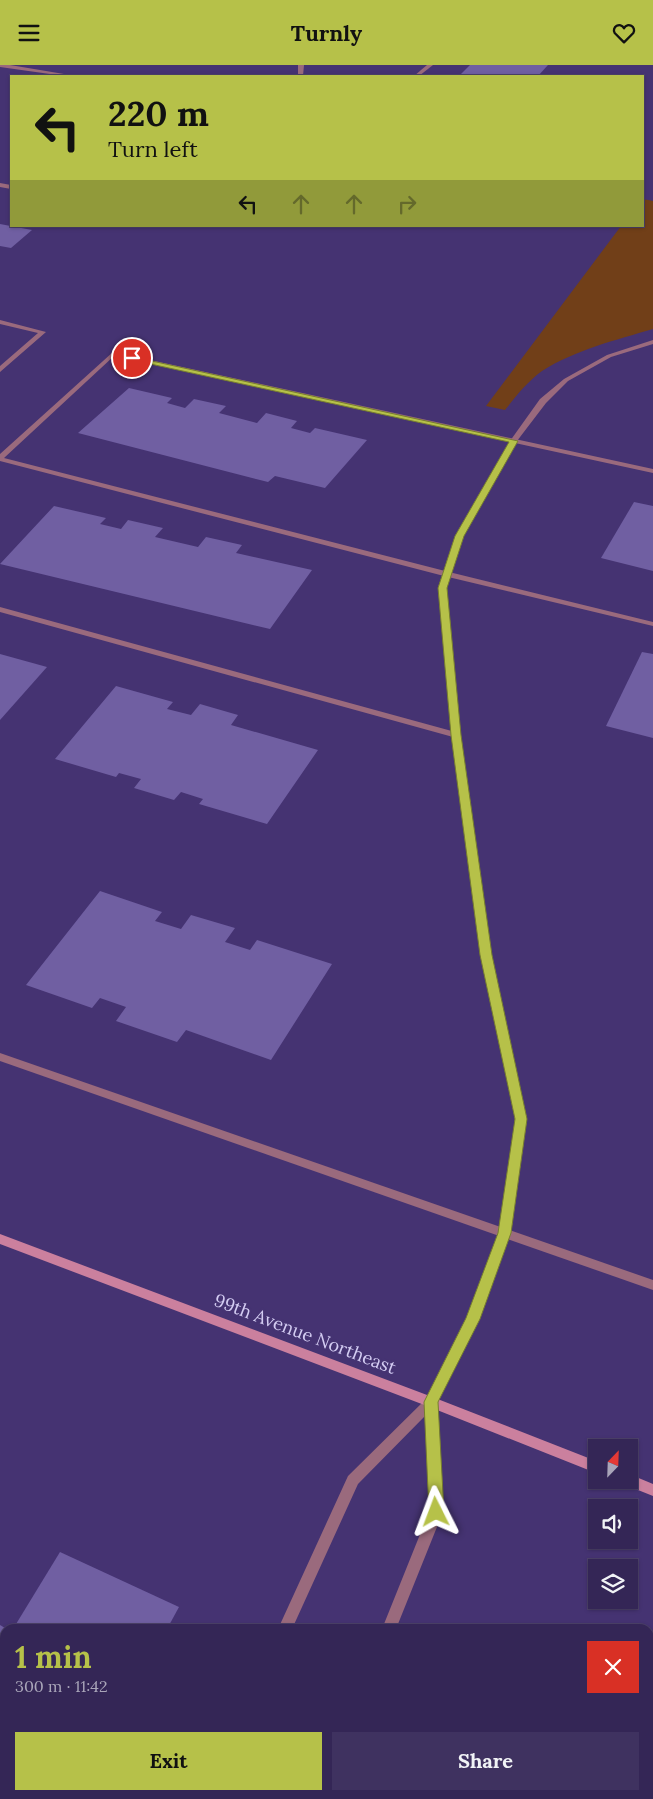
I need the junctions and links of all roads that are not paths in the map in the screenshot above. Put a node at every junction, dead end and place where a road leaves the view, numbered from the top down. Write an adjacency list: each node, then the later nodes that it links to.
1 (0, 65): 3 (street)
2 (430, 65): 4 (street)
3 (66, 75)
4 (417, 75)
5 (0, 322): 7 (street)
6 (653, 342): 8 (street)
7 (0, 370)
8 (514, 441): 9 (street); 10 (street); 11 (street)
9 (0, 458): 11 (street)
10 (653, 471)
11 (447, 574): 13 (street); 14 (street)
12 (0, 609): 14 (street)
13 (653, 624)
14 (456, 735): 16 (street)
15 (0, 1057): 16 (street)
16 (505, 1233): 18 (street); 19 (street)
17 (0, 1239): 19 (street, 99th Avenue Northeast)
18 (653, 1285)
19 (431, 1402): 20 (street, 99th Avenue Northeast); 23 (street); 24 (street)
20 (588, 1464)
21 (638, 1484): 22 (street)
22 (653, 1490)
23 (287, 1624)
24 (391, 1624)

